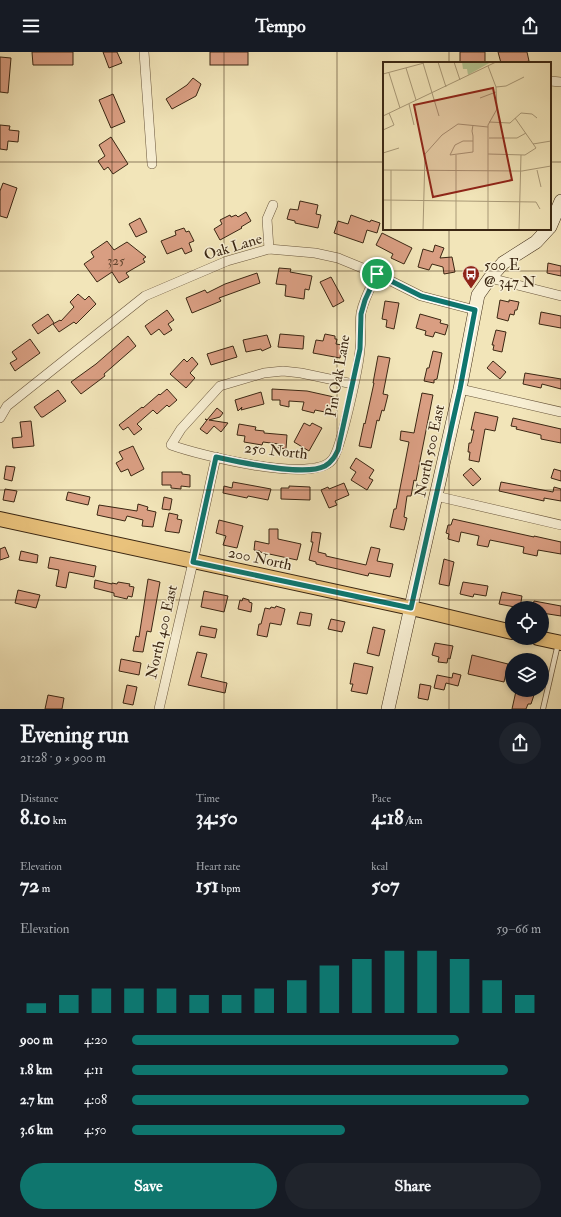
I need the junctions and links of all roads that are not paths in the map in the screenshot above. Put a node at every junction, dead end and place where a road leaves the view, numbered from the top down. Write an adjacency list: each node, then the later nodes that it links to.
1 (144, 52): 4 (street)
2 (551, 81): 3 (street)
3 (561, 82)
4 (152, 164)
5 (561, 201): 7 (street, North 500 East)
6 (273, 205): 9 (street)
7 (551, 224)
8 (547, 230): 11 (street, North 500 East)
9 (269, 249): 10 (street, Oak Lane); 17 (street, Oak Lane)
10 (377, 274): 13 (street, Oak Lane); 14 (street, Pin Oak Lane)
11 (490, 278): 12 (street); 13 (street, North 500 East)
12 (561, 296)
13 (475, 310): 15 (street, North 500 East)
14 (353, 384): 18 (street, 250 North); 19 (street, Pin Oak Lane)
15 (460, 389): 16 (street); 20 (street, North 500 East)
16 (561, 412)
17 (0, 418)
18 (216, 457): 19 (street, 250 North); 23 (street, North 400 East)
19 (332, 460)
20 (436, 496): 22 (street); 24 (street, North 500 East)
21 (0, 519): 23 (main road, 200 North)
22 (561, 525)
23 (193, 562): 24 (main road, 200 North); 28 (street, North 400 East)
24 (411, 608): 25 (main road, 200 North); 29 (street, North 500 East)
25 (505, 630)
26 (549, 641): 27 (main road)
27 (559, 643): 30 (lane)
28 (159, 709)
29 (388, 709)
30 (543, 709)

